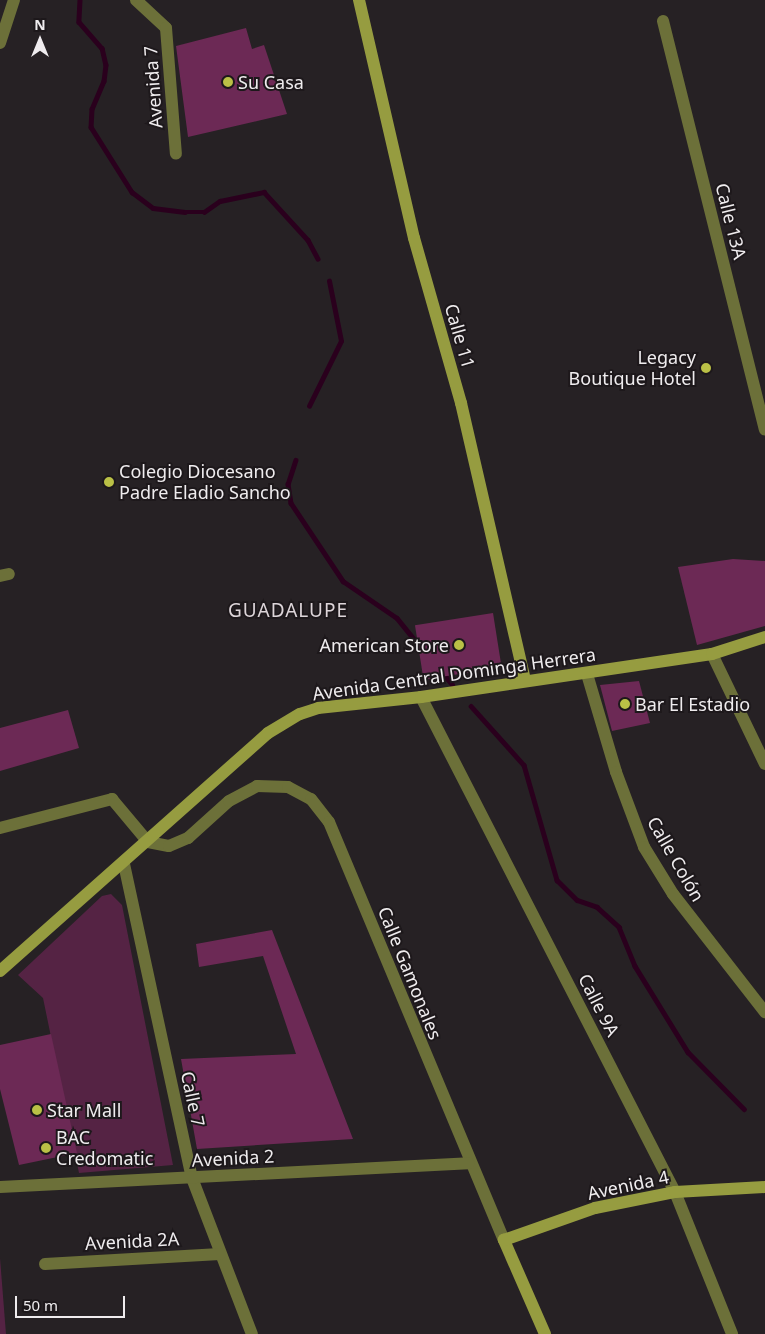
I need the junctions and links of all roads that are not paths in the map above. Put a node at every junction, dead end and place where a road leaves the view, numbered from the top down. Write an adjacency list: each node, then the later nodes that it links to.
1 (14, 0): 5 (street)
2 (136, 0): 6 (street, Avenida 7)
3 (359, 0): 11 (street, Calle 11)
4 (663, 21): 7 (street, Calle 13A)
5 (0, 43)
6 (176, 154)
7 (765, 430)
8 (765, 637): 9 (street, Avenida Central Dominga Herrera)
9 (712, 654): 10 (street, Avenida Central Dominga Herrera); 13 (street)
10 (587, 674): 11 (street, Avenida Central Dominga Herrera); 18 (street, Calle Colón)
11 (525, 681): 12 (street, Avenida Central Dominga Herrera)
12 (421, 698): 15 (street, Avenida Central Dominga Herrera); 23 (street, Calle 9A)
13 (765, 764)
14 (0, 828): 15 (street)
15 (148, 842): 16 (street, Avenida Central Dominga Herrera); 19 (street, Calle Gamonales)
16 (124, 864): 17 (street, Avenida Central Dominga Herrera); 20 (street, Calle 7)
17 (0, 971)
18 (765, 1012)
19 (468, 1163): 20 (street, Avenida 2); 24 (street, Calle Gamonales)
20 (192, 1178): 21 (street, Avenida 2); 25 (street, Calle 7)
21 (0, 1187)
22 (765, 1188): 23 (street, Avenida 4)
23 (675, 1192): 24 (street, Avenida 4); 29 (street, Calle 9A)
24 (504, 1240): 28 (street, Calle Gamonales)
25 (220, 1254): 26 (street, Avenida 2A); 27 (street, Calle 7)
26 (46, 1264)
27 (252, 1334)
28 (545, 1334)
29 (732, 1334)

